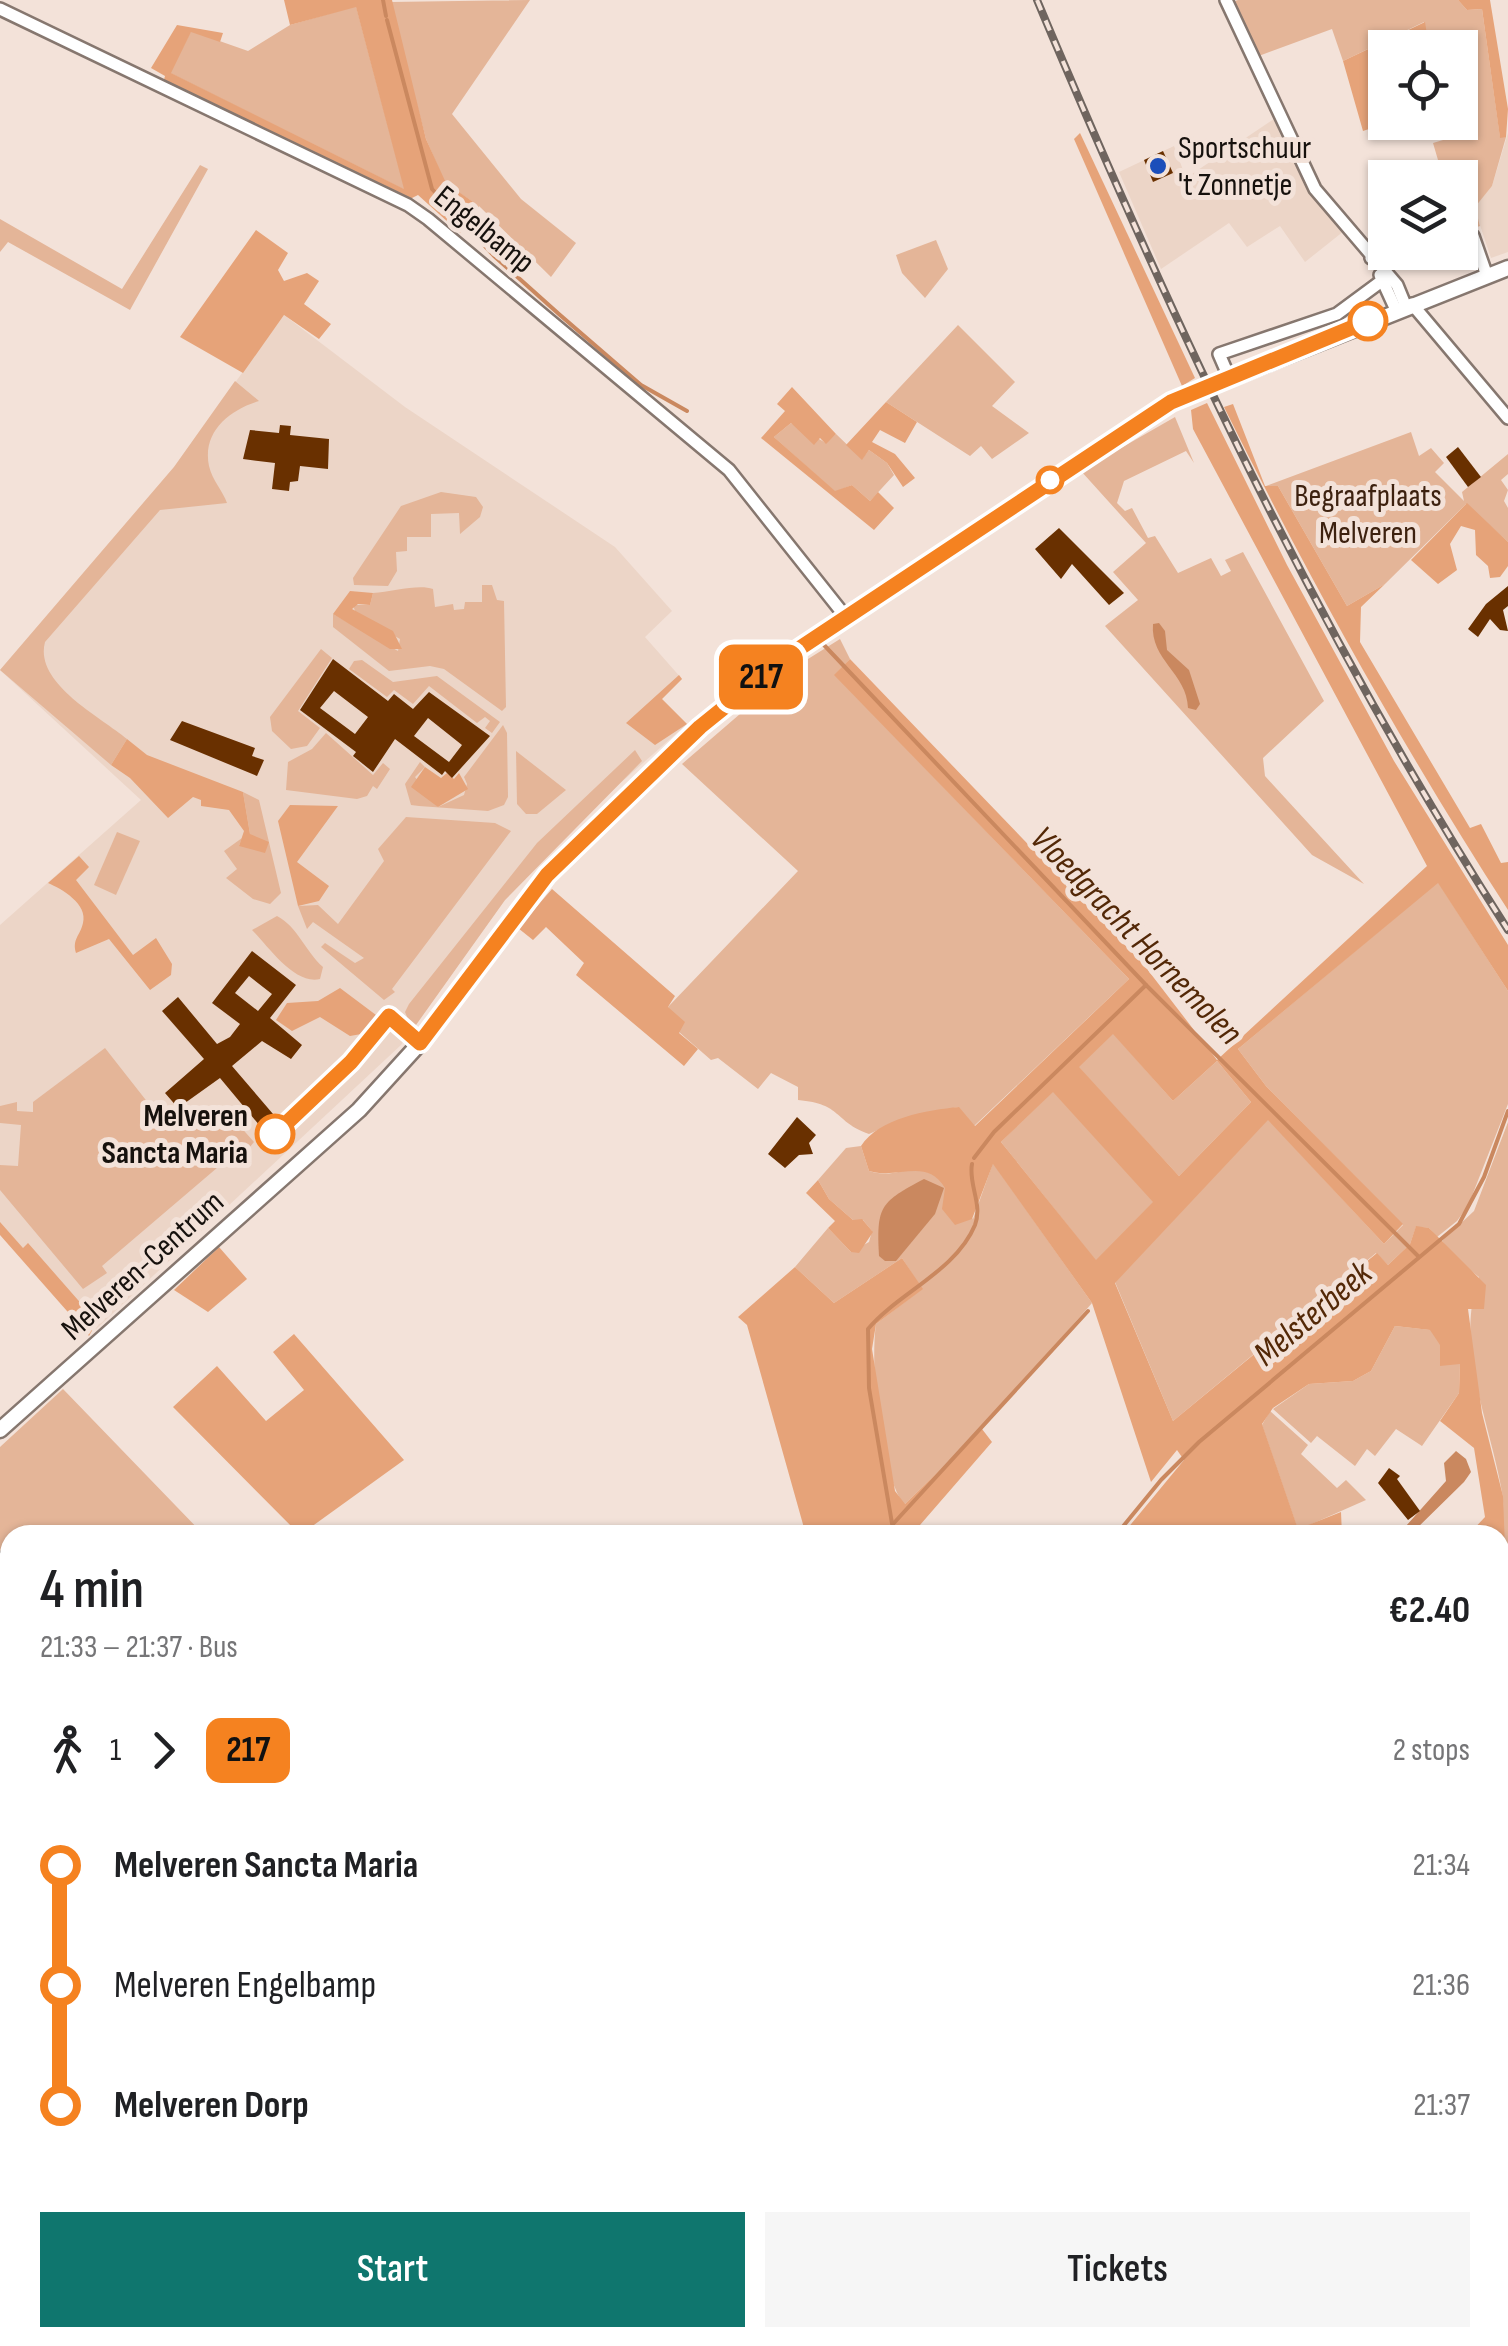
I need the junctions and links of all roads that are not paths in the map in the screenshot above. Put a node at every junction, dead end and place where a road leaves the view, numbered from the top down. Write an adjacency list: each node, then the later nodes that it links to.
1 (1226, 0): 4 (street)
2 (0, 9): 13 (street, Engelbamp)
3 (1478, 250): 8 (street)
4 (1368, 253)
5 (1508, 268): 8 (main road, Melveren-Centrum)
6 (1377, 270): 9 (street)
7 (1383, 270): 10 (street)
8 (1487, 276): 10 (main road, Melveren-Centrum)
9 (1382, 280): 10 (street); 11 (street)
10 (1405, 307): 11 (main road, Melveren-Centrum); 12 (street)
11 (1229, 377): 13 (main road, Melveren-Centrum)
12 (1508, 418)
13 (845, 616): 14 (main road, Melveren-Centrum)
14 (0, 1430)

